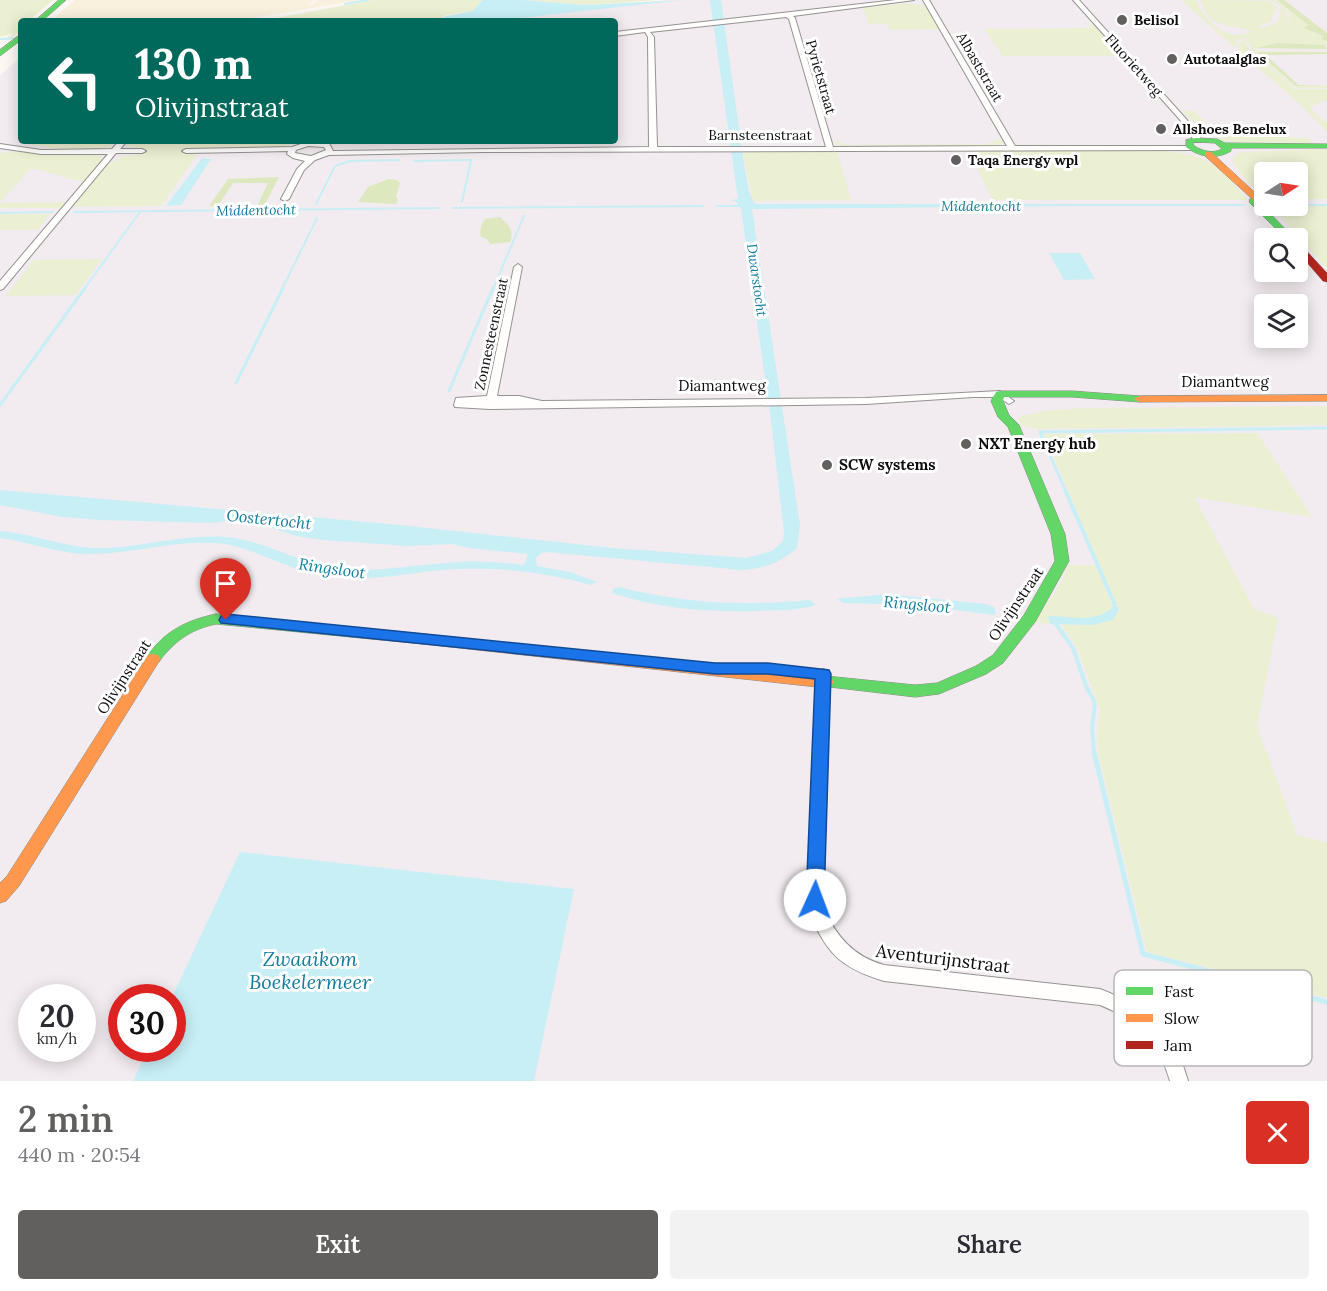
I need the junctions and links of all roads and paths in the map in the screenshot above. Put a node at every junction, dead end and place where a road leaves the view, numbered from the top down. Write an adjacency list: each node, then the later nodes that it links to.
1 (63, 0): 6 (street)
2 (911, 0): 5 (street)
3 (926, 0): 18 (street, Albaststraat)
4 (1076, 0): 15 (street, Fluorietweg)
5 (787, 14): 17 (street, Pyrietstraat); 19 (street)
6 (42, 18)
7 (18, 38): 8 (street)
8 (0, 54)
9 (0, 140): 14 (street)
10 (120, 144): 25 (street)
11 (307, 144): 20 (street)
12 (324, 144): 24 (street)
13 (484, 144): 21 (street)
14 (8, 145): 25 (street)
15 (1206, 145): 16 (street); 18 (street, Barnsteenstraat); 30 (street, Fluorietweg)
16 (1327, 146)
17 (830, 148): 18 (street, Barnsteenstraat); 19 (street, Barnsteenstraat)
18 (1012, 148)
19 (653, 149): 21 (street, Barnsteenstraat)
20 (292, 150): 23 (street); 26 (street)
21 (483, 150): 24 (street, Barnsteenstraat)
22 (142, 151): 25 (street)
23 (186, 151)
24 (329, 151): 27 (street, Barnsteenstraat)
25 (113, 152): 36 (street)
26 (302, 158): 27 (street); 28 (street)
27 (313, 158): 28 (street)
28 (301, 169): 29 (street)
29 (285, 199)
30 (1254, 200)
31 (1272, 216): 32 (street, Fluorietweg)
32 (1282, 228)
33 (1308, 258): 35 (street)
34 (518, 267): 39 (street, Zonnesteenstraat)
35 (1327, 279)
36 (0, 287)
37 (1327, 398): 38 (street, Diamantweg)
38 (1002, 399): 39 (street, Diamantweg); 40 (street, Olivijnstraat)
39 (490, 403)
40 (823, 678): 41 (street, Olivijnstraat); 42 (street, Aventurijnstraat)
41 (0, 895)
42 (1114, 1002)
43 (1175, 1066): 44 (street, Aventurijnstraat)
44 (1179, 1081)

